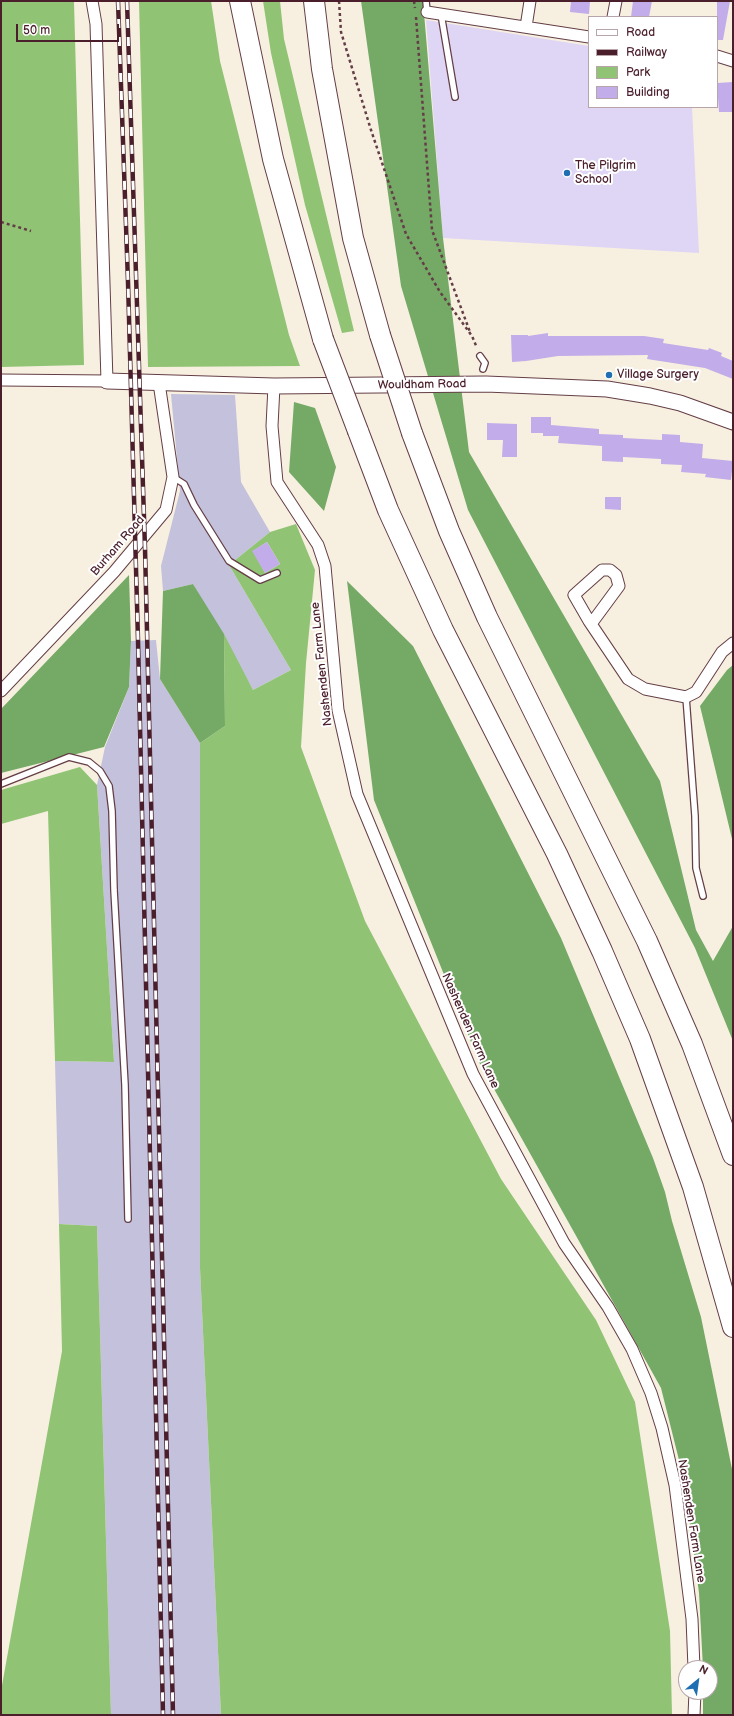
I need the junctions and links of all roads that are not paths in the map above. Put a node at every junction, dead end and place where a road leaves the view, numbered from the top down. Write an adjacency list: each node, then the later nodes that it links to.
1 (92, 1): 17 (street)
2 (240, 1): 31 (highway, bridge)
3 (314, 1): 29 (highway, bridge)
4 (530, 1): 9 (street)
5 (616, 1): 8 (street)
6 (426, 6): 7 (street)
7 (441, 13): 9 (street); 13 (lane)
8 (613, 16)
9 (526, 27): 10 (street)
10 (588, 37)
11 (718, 56): 12 (street)
12 (733, 61)
13 (455, 97)
14 (480, 356): 15 (lane)
15 (483, 369)
16 (1, 380): 17 (street)
17 (107, 381): 18 (street, Wouldham Road)
18 (159, 384): 19 (street, Wouldham Road); 21 (street, Burham Road)
19 (274, 386): 20 (street, Wouldham Road); 32 (street, Nashenden Farm Lane)
20 (733, 422)
21 (173, 477): 22 (lane); 25 (street, Burham Road)
22 (277, 573)
23 (591, 624): 23 (street); 26 (street)
24 (733, 643): 26 (street)
25 (1, 691)
26 (686, 697): 28 (lane)
27 (1, 784): 30 (lane)
28 (703, 896)
29 (733, 1155)
30 (128, 1219)
31 (733, 1327)
32 (694, 1660)
33 (694, 1700): 34 (street)
34 (694, 1715)

